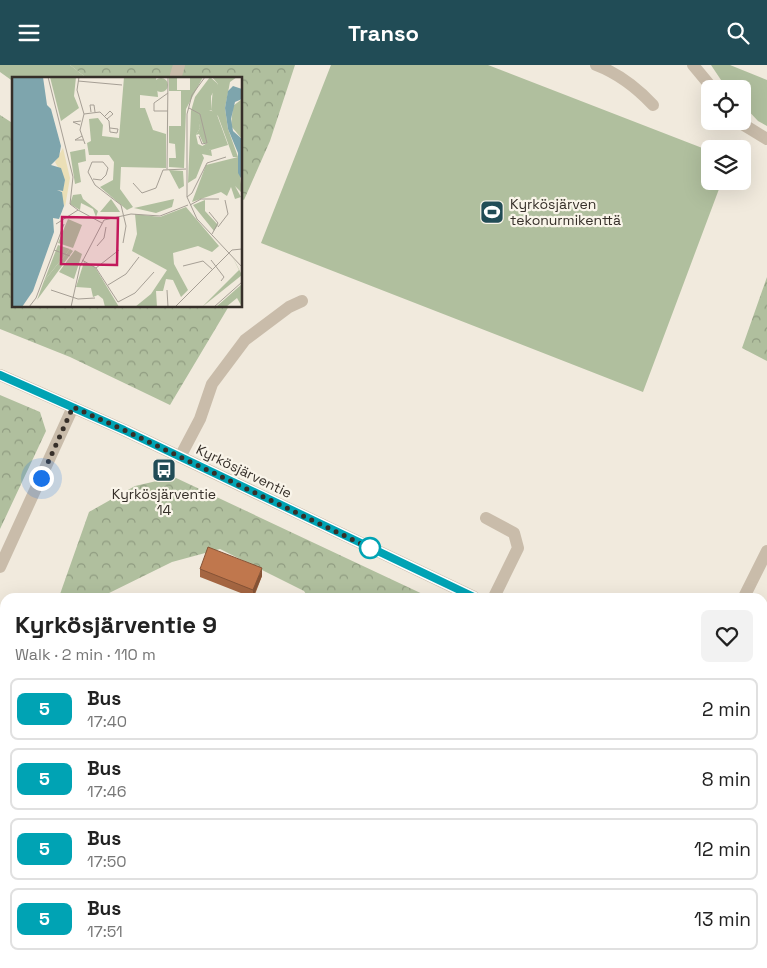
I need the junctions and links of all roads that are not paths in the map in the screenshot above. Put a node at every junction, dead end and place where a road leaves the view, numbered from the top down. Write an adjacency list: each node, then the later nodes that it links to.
1 (596, 65): 4 (street)
2 (693, 65): 3 (street)
3 (706, 80)
4 (653, 105)
5 (751, 129): 6 (street)
6 (767, 139)
7 (302, 301): 10 (street)
8 (0, 375): 9 (street, Kyrkösjärventie)
9 (73, 407): 10 (street, Kyrkösjärventie); 13 (street)
10 (180, 457): 14 (street, Kyrkösjärventie)
11 (486, 518): 15 (street)
12 (767, 551): 16 (street)
13 (0, 567)
14 (464, 593)
15 (496, 593)
16 (746, 593)

